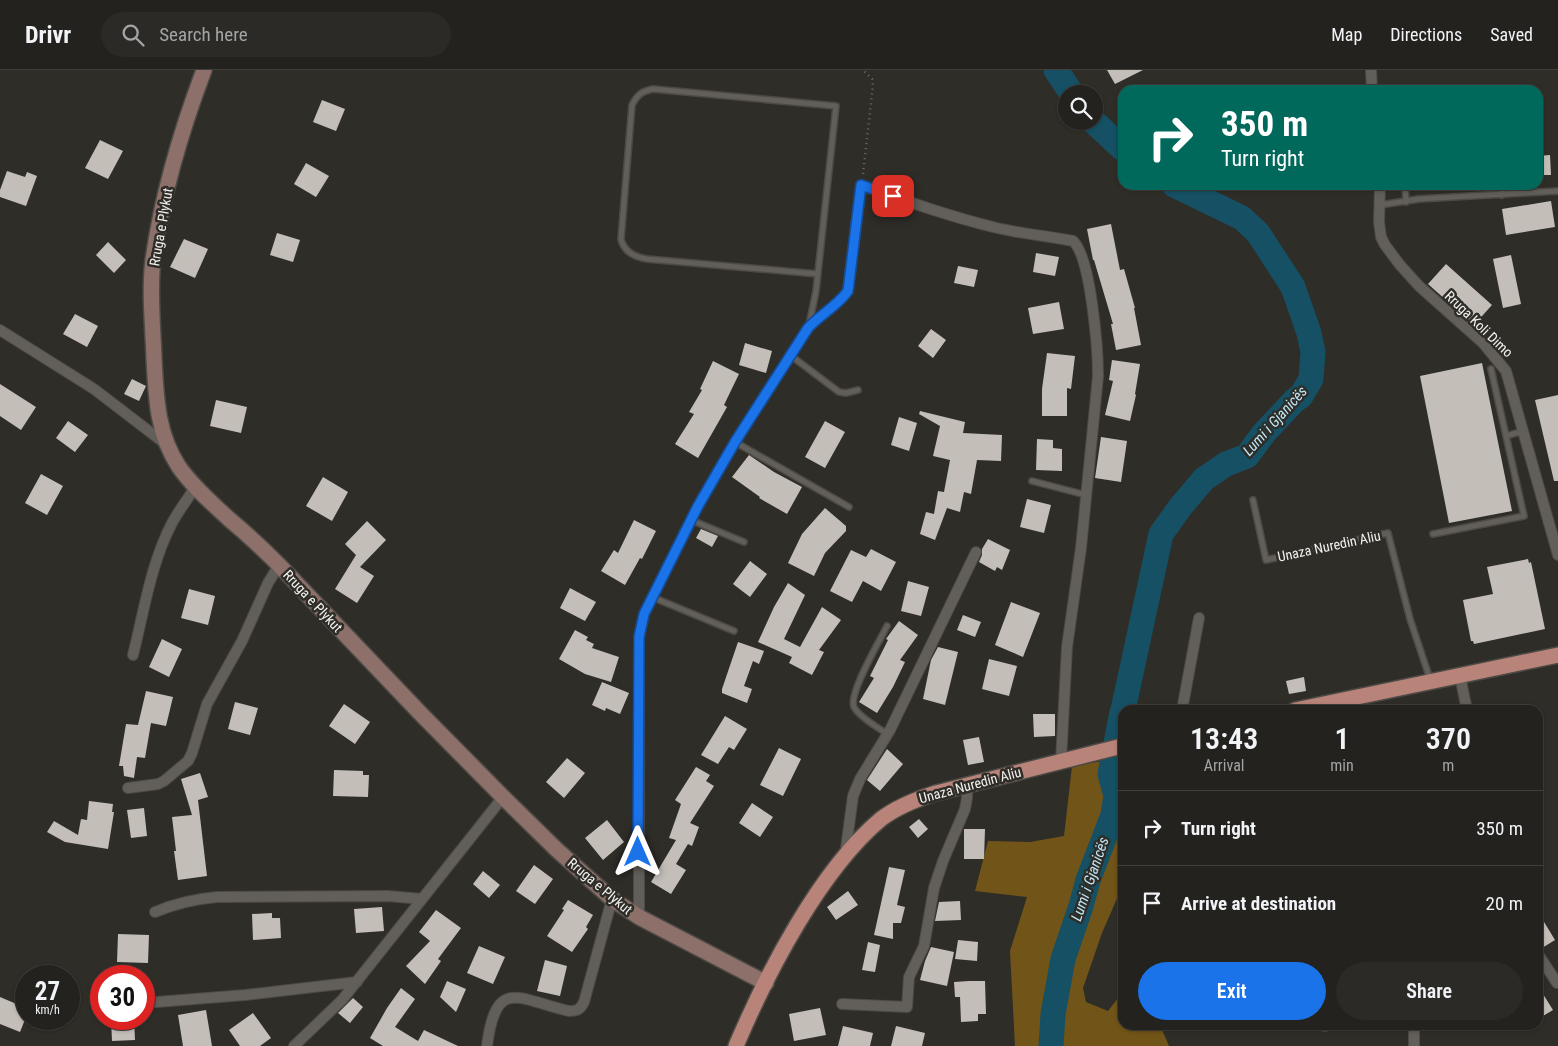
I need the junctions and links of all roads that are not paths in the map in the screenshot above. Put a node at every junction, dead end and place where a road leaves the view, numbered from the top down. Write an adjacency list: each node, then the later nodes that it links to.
1 (204, 70): 20 (street, Rruga e Plykut)
2 (1371, 70): 3 (street)
3 (1372, 85)
4 (1380, 190): 10 (street, Rruga Koli Dimo)
5 (1405, 190): 9 (lane)
6 (1502, 190): 8 (lane)
7 (1558, 191): 8 (lane)
8 (1502, 194): 9 (lane)
9 (1406, 202): 10 (lane)
10 (1379, 205): 17 (street, Rruga Koli Dimo)
11 (818, 274): 11 (lane); 12 (lane)
12 (808, 328): 14 (street); 23 (street)
13 (0, 330): 20 (street)
14 (790, 355): 16 (lane); 19 (street)
15 (1491, 369): 18 (lane, Rruga Koli Dimo)
16 (858, 390)
17 (1524, 431): 18 (lane); 30 (street, Rruga Koli Dimo)
18 (1506, 436): 27 (lane, Rruga Koli Dimo)
19 (735, 442): 25 (lane); 26 (street)
20 (168, 446): 22 (street, Rruga e Plykut)
21 (1032, 481): 23 (lane)
22 (196, 487): 31 (street, Rruga e Plykut); 36 (street)
23 (1086, 494): 45 (street)
24 (1253, 500): 39 (lane, Unaza Nuredin Aliu)
25 (849, 507)
26 (691, 520): 28 (lane); 32 (street)
27 (1433, 534)
28 (744, 542)
29 (976, 552): 43 (street)
30 (1558, 555)
31 (279, 565): 47 (street); 48 (street, Rruga e Plykut)
32 (652, 597): 35 (lane); 53 (street)
33 (1199, 618): 40 (street)
34 (887, 626): 43 (lane)
35 (734, 631)
36 (133, 655)
37 (1558, 655): 38 (main road)
38 (1460, 676): 39 (main road); 42 (street)
39 (1431, 682): 41 (main road)
40 (1183, 705)
41 (1319, 705)
42 (1466, 705)
43 (887, 734): 49 (street)
44 (1118, 747): 45 (main road, Unaza Nuredin Aliu)
45 (1067, 759): 46 (main road, Unaza Nuredin Aliu)
46 (967, 784): 49 (main road, Unaza Nuredin Aliu); 59 (street)
47 (128, 788)
48 (503, 797): 50 (street); 51 (street, Rruga e Plykut)
49 (845, 856): 57 (main road, Unaza Nuredin Aliu)
50 (422, 899): 52 (street); 55 (street)
51 (612, 899): 53 (street, Rruga e Plykut); 62 (street)
52 (155, 912)
53 (639, 917): 57 (street, Rruga e Plykut)
54 (1543, 961): 56 (street)
55 (357, 982): 58 (street); 61 (street)
56 (1557, 982)
57 (766, 983): 63 (main road, Unaza Nuredin Aliu)
58 (155, 1002)
59 (842, 1004)
60 (1414, 1030): 64 (street)
61 (294, 1046)
62 (487, 1046)
63 (736, 1046)
64 (1414, 1046)

